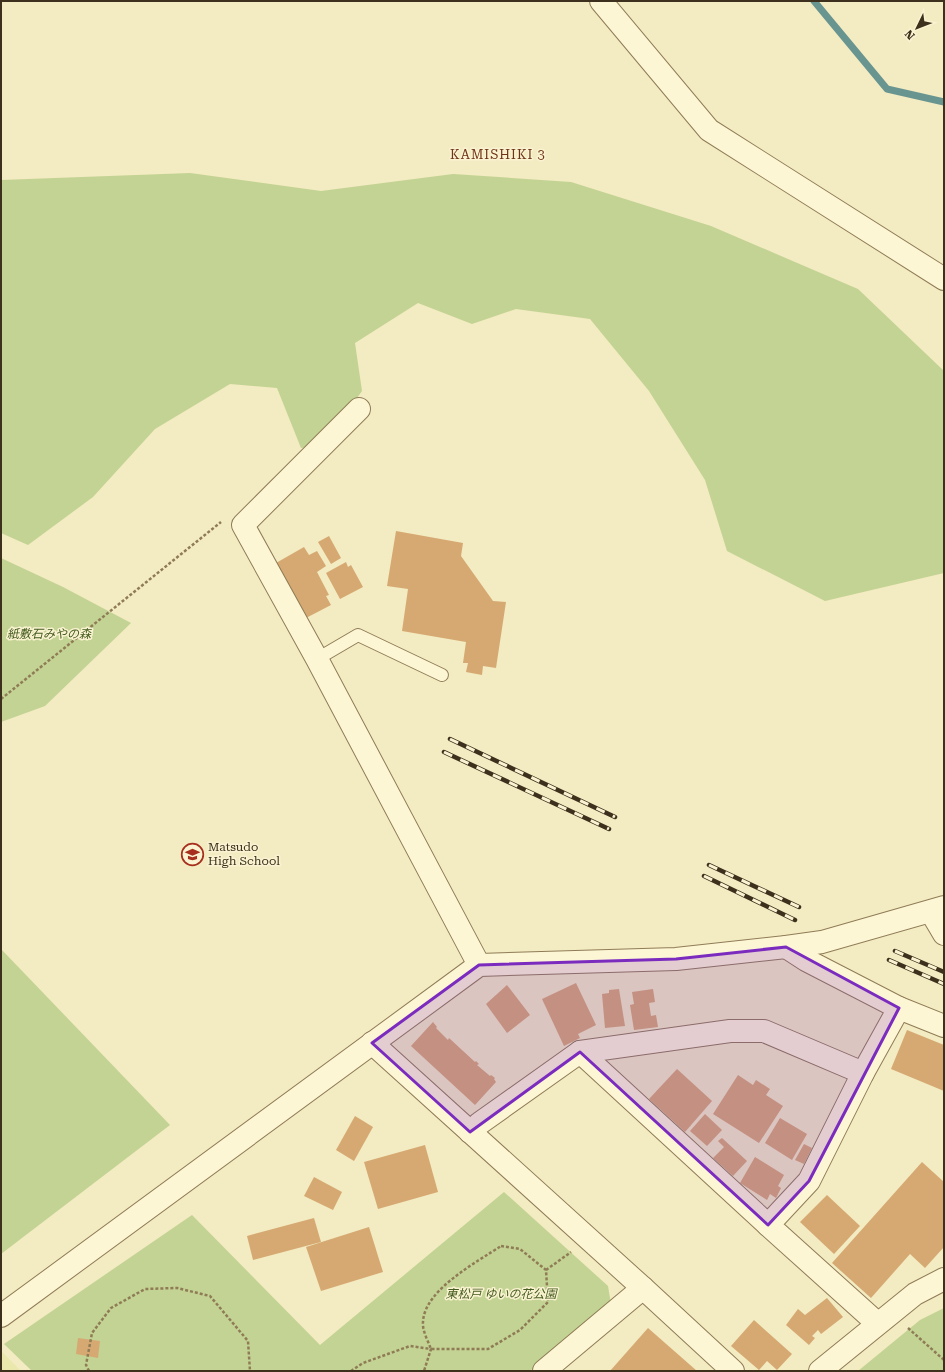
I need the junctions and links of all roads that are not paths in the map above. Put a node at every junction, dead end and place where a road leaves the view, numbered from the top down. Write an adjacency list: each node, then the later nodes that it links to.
1 (601, 1): 2 (street)
2 (944, 279)
3 (359, 409): 4 (street)
4 (317, 659): 5 (lane); 9 (street)
5 (442, 675)
6 (937, 910): 7 (street); 8 (street)
7 (944, 934)
8 (786, 947): 9 (street); 10 (street)
9 (479, 965): 12 (street)
10 (899, 1008): 11 (street); 14 (street)
11 (944, 1026)
12 (372, 1043): 15 (street); 19 (street)
13 (580, 1052): 14 (street); 15 (street); 16 (street)
14 (863, 1074): 16 (street)
15 (470, 1132): 18 (street)
16 (768, 1226): 20 (street)
17 (944, 1279): 20 (street)
18 (643, 1288): 21 (street); 22 (street)
19 (1, 1316)
20 (877, 1323): 23 (street)
21 (544, 1371)
22 (733, 1371)
23 (820, 1371)

